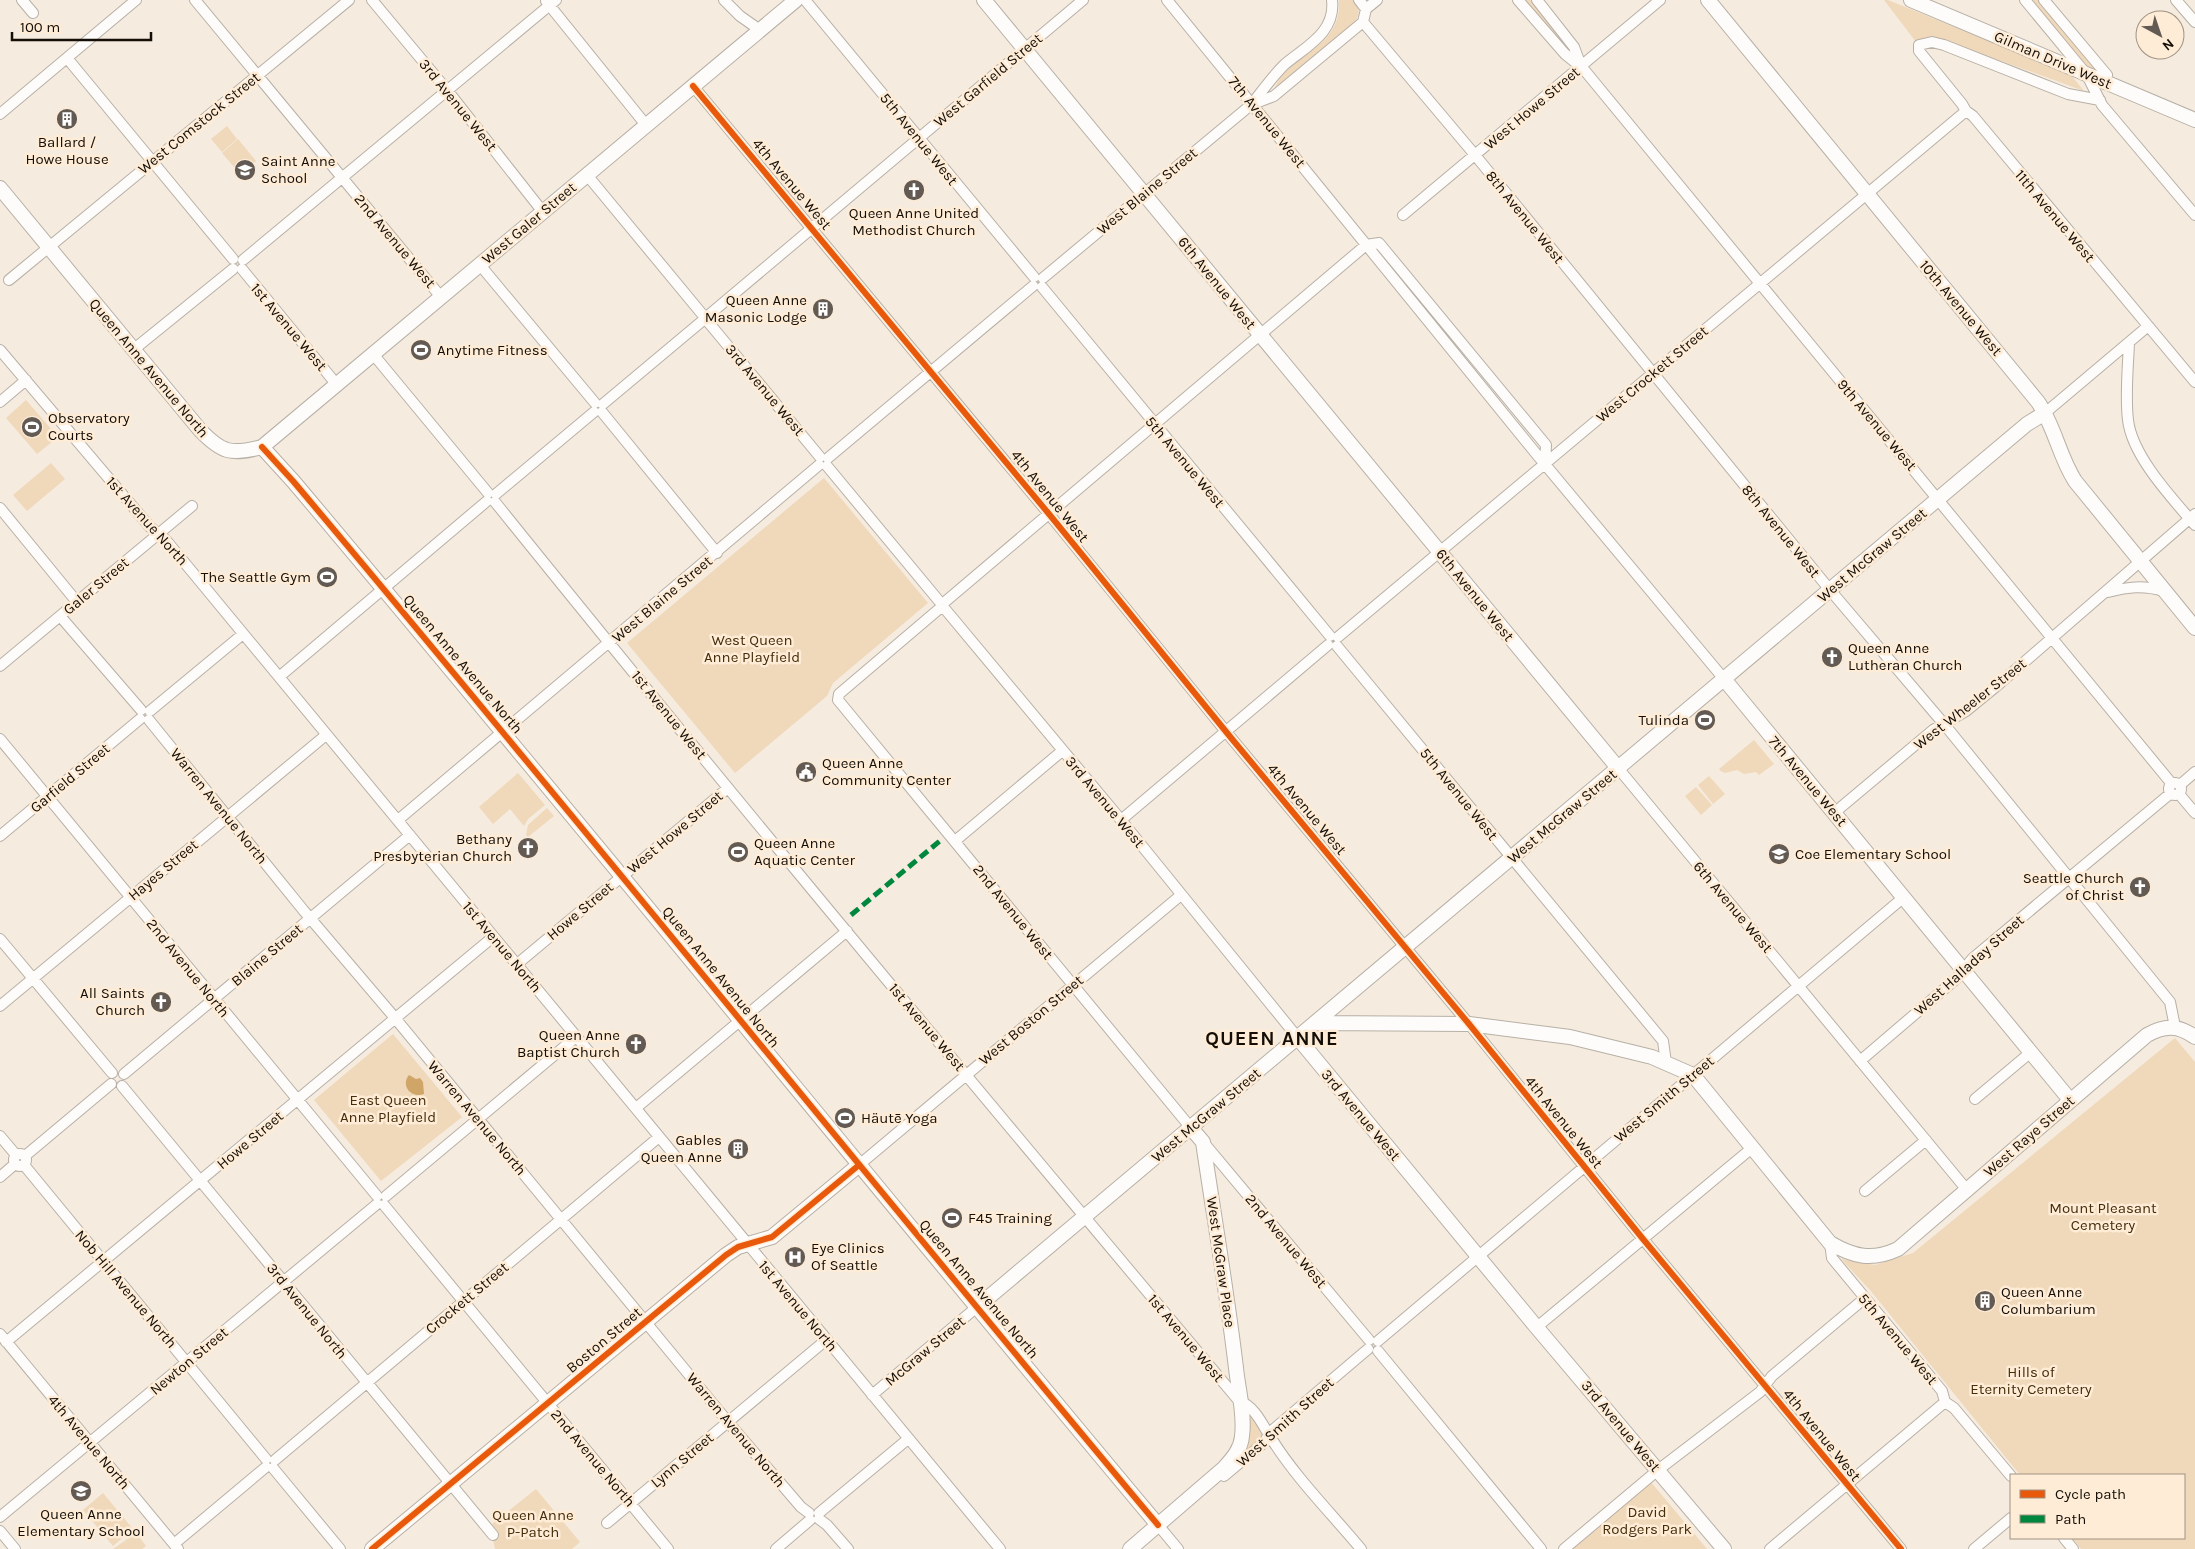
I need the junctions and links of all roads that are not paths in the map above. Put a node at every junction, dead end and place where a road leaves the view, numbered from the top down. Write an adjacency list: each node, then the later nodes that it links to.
1 (22, 0): 25 (street)
2 (136, 0): 31 (street)
3 (195, 0): 33 (street, 2nd Avenue West)
4 (349, 0): 33 (street, West Comstock Street)
5 (372, 0): 37 (street, 3rd Avenue West)
6 (724, 0): 28 (street)
7 (796, 0): 28 (street, West Galer Street)
8 (805, 0): 44 (street, 5th Avenue West)
9 (984, 0): 30 (street, 6th Avenue West)
10 (1083, 0): 30 (street, West Garfield Street)
11 (1167, 0): 39 (street, 7th Avenue West)
12 (1359, 0): 24 (street)
13 (1377, 0): 24 (street)
14 (1518, 0): 32 (street, 9th Avenue West)
15 (1537, 0): 32 (street, 9th Avenue West)
16 (1660, 0): 32 (street, West Howe Street)
17 (1708, 0): 51 (street, 10th Avenue West)
18 (1911, 0): 34 (street, Gilman Drive West)
19 (2025, 0): 34 (street)
20 (2044, 0): 35 (street)
21 (2176, 0): 27 (street)
22 (550, 2): 37 (street); 43 (street)
23 (1332, 2): 39 (street, West Blaine Street)
24 (1366, 9): 26 (street)
25 (33, 13)
26 (1363, 22): 39 (street, West Blaine Street); 45 (street, 8th Avenue West)
27 (2195, 22)
28 (760, 30): 36 (street, West Galer Street)
29 (1918, 48): 38 (street, Gilman Drive West); 40 (street, 11th Avenue West)
30 (1025, 50): 44 (street, West Garfield Street); 50 (street, 6th Avenue West)
31 (67, 58): 41 (street); 46 (street, 1st Avenue West)
32 (1581, 66): 45 (street, West Howe Street); 62 (street, 9th Avenue West)
33 (257, 75): 46 (street, West Comstock Street); 48 (street, 2nd Avenue West)
34 (2087, 75): 35 (street, Gilman Drive West); 38 (street)
35 (2104, 82): 42 (street, Gilman Drive West)
36 (693, 86): 43 (street, West Galer Street); 55 (street, 4th Avenue West)
37 (447, 90): 48 (street); 52 (street, 3rd Avenue West)
38 (2100, 100): 53 (street)
39 (1252, 104): 50 (street, West Blaine Street); 56 (street, 7th Avenue West)
40 (1966, 111): 51 (street, West Crockett Street); 65 (street, 11th Avenue West)
41 (0, 114)
42 (2195, 120)
43 (646, 125): 47 (street, West Galer Street)
44 (919, 138): 55 (street, West Garfield Street); 61 (street, 5th Avenue West)
45 (1475, 155): 54 (street, West Howe Street); 73 (street, 8th Avenue West)
46 (152, 162): 57 (street, West Comstock Street); 58 (street, 1st Avenue West)
47 (586, 175): 52 (street, West Galer Street); 64 (street, 3rd Avenue West)
48 (343, 178): 58 (street); 63 (street, 2nd Avenue West)
49 (0, 188): 57 (street, Queen Anne Avenue North)
50 (1144, 194): 61 (street, West Blaine Street); 66 (street, 6th Avenue West)
51 (1867, 194): 62 (street, West Crockett Street); 79 (street, 10th Avenue West)
52 (543, 212): 59 (street, West Galer Street)
53 (2195, 214)
54 (1403, 215)
55 (812, 228): 64 (street, West Garfield Street); 72 (street, 4th Avenue West)
56 (1366, 245): 66 (street); 83 (street)
57 (49, 247): 60 (street, West Comstock Street); 69 (street, Queen Anne Avenue North)
58 (238, 264): 69 (street); 76 (street, 1st Avenue West)
59 (480, 265): 63 (street, West Galer Street); 78 (street)
60 (9, 280)
61 (1038, 282): 72 (street, West Blaine Street); 80 (street, 5th Avenue West)
62 (1760, 284): 73 (street, West Crockett Street); 85 (street, 9th Avenue West)
63 (441, 297): 70 (street, West Galer Street)
64 (705, 318): 78 (street, West Garfield Street); 82 (street, 3rd Avenue West)
65 (2147, 327): 67 (street, West McGraw Street); 75 (street, 11th Avenue West)
66 (1259, 334): 80 (street); 91 (street, 6th Avenue West)
67 (2129, 343): 79 (street, West McGraw Street); 89 (street)
68 (0, 350): 74 (street, 1st Avenue North)
69 (133, 350): 81 (street, Queen Anne Avenue North)
70 (373, 354): 76 (street, West Galer Street); 84 (street, 1st Avenue West)
71 (2095, 364): 79 (street)
72 (931, 372): 82 (street, West Blaine Street); 88 (street, 4th Avenue West)
73 (1653, 374): 83 (street, West Crockett Street); 95 (street, 8th Avenue West)
74 (26, 380): 77 (street); 90 (street, 1st Avenue North)
75 (2195, 382)
76 (337, 384): 81 (street, West Galer Street)
77 (0, 402)
78 (598, 408): 84 (street, West Garfield Street); 92 (street)
79 (2045, 413): 85 (street, West McGraw Street); 93 (street, 10th Avenue West)
80 (1154, 425): 88 (street); 104 (street, 5th Avenue West)
81 (262, 447): 94 (street, Queen Anne Avenue North)
82 (824, 462): 92 (street, West Blaine Street); 99 (street, 3rd Avenue West)
83 (1545, 464): 91 (street, West Crockett Street); 108 (street, 7th Avenue West)
84 (492, 497): 94 (street, West Garfield Street); 105 (street, 1st Avenue West)
85 (1937, 500): 95 (street, West McGraw Street); 103 (street, 9th Avenue West)
86 (192, 506): 90 (street, Galer Street)
87 (0, 508): 98 (street)
88 (1049, 514): 99 (street); 112 (street, 4th Avenue West)
89 (2193, 519): 93 (street, West Wheeler Street)
90 (158, 534): 98 (street, Galer Street); 102 (street, 1st Avenue North)
91 (1440, 552): 104 (street, West Crockett Street); 116 (street, 6th Avenue West)
92 (717, 553): 105 (street, West Blaine Street)
93 (2140, 562): 96 (street, 10th Avenue West); 97 (street, West Wheeler Street)
94 (383, 588): 107 (street); 111 (street, Queen Anne Avenue North)
95 (1830, 590): 108 (street, West McGraw Street); 110 (street, 8th Avenue West)
96 (2164, 591): 97 (street, West Wheeler Street); 101 (street, 10th Avenue West)
97 (2104, 593): 103 (street, West Wheeler Street)
98 (77, 602): 100 (street, Galer Street)
99 (942, 605): 115 (street, 3rd Avenue West); 128 (street, 2nd Avenue West)
100 (60, 616): 106 (street, Galer Street); 109 (street, Warren Avenue North)
101 (2195, 628)
102 (242, 634): 107 (street, 1st Avenue North); 109 (street, Garfield Street)
103 (2051, 639): 110 (street, West Wheeler Street); 119 (street, 9th Avenue West)
104 (1333, 641): 112 (street, West Crockett Street); 129 (street, 5th Avenue West)
105 (610, 643): 111 (street, West Blaine Street); 118 (street, 1st Avenue West)
106 (1, 663)
107 (279, 677): 113 (street, 1st Avenue North)
108 (1724, 680): 116 (street, West McGraw Street); 121 (street, 7th Avenue West)
109 (145, 715): 120 (street, Garfield Street); 123 (street, Warren Avenue North)
110 (1944, 724): 121 (street, West Wheeler Street); 131 (street, 8th Avenue West)
111 (503, 732): 124 (street); 130 (street, Queen Anne Avenue North)
112 (1226, 732): 125 (street, West Crockett Street); 139 (street, 4th Avenue West)
113 (326, 735): 123 (street, Hayes Street); 124 (street, 1st Avenue North)
114 (0, 739): 120 (street, 2nd Avenue North)
115 (1062, 751): 125 (street, 3rd Avenue West); 128 (street)
116 (1618, 768): 129 (street, West McGraw Street); 144 (street, 6th Avenue West)
117 (2195, 772): 119 (street, West Halladay Street)
118 (728, 788): 130 (street, West Howe Street); 136 (street, 1st Avenue West)
119 (2175, 789): 122 (street, 9th Avenue West); 131 (street, West Halladay Street)
120 (48, 796): 127 (street, Garfield Street); 133 (street, 2nd Avenue North)
121 (1834, 813): 134 (street, 7th Avenue West)
122 (2195, 813)
123 (228, 817): 133 (street, Hayes Street); 135 (street, Warren Avenue North)
124 (398, 820): 126 (street, 1st Avenue North)
125 (1121, 820): 132 (street, 3rd Avenue West)
126 (410, 835): 135 (street, Blaine Street); 137 (street, 1st Avenue North)
127 (0, 836)
128 (955, 841): 143 (street, 2nd Avenue West)
129 (1511, 858): 139 (street, West McGraw Street); 157 (street, 5th Avenue West)
130 (622, 876): 140 (street, Howe Street); 148 (street, Queen Anne Avenue North)
131 (2068, 879): 141 (street, West Halladay Street); 151 (street, 8th Avenue West)
132 (1181, 895): 143 (street, West Boston Street); 154 (street, 3rd Avenue West)
133 (131, 897): 142 (street, Hayes Street); 145 (street, 2nd Avenue North)
134 (1904, 897): 141 (street, 7th Avenue West); 144 (street, West Smith Street)
135 (310, 919): 145 (street, Blaine Street); 147 (street, Warren Avenue North)
136 (847, 931): 148 (street); 160 (street, 1st Avenue West)
137 (493, 937): 140 (street, 1st Avenue North); 147 (street, Howe Street)
138 (0, 939): 142 (street)
139 (1405, 948): 149 (street, West McGraw Street); 150 (street, 4th Avenue West)
140 (516, 965): 152 (street, 1st Avenue North)
141 (1964, 970): 155 (street, 7th Avenue West); 156 (street, West Halladay Street)
142 (32, 978): 146 (street, Hayes Street); 158 (street)
143 (1073, 985): 160 (street, West Boston Street); 169 (street, 2nd Avenue West)
144 (1798, 986): 156 (street, 6th Avenue West); 161 (street, West Smith Street)
145 (214, 999): 159 (street, Blaine Street); 164 (street, 2nd Avenue North)
146 (0, 1006)
147 (395, 1018): 164 (street, Howe Street); 168 (street, Warren Avenue North)
148 (740, 1021): 167 (street); 176 (street, Queen Anne Avenue North)
149 (1316, 1023): 150 (street); 154 (street, West McGraw Street)
150 (1469, 1024): 157 (street); 177 (street, 4th Avenue West)
151 (2176, 1027): 153 (street); 166 (street, West Raye Street)
152 (576, 1037): 167 (street, 1st Avenue North); 168 (street, Newton Street)
153 (2195, 1037)
154 (1298, 1038): 169 (street, West McGraw Street); 189 (street, 3rd Avenue West)
155 (2031, 1052): 165 (street); 166 (street, 7th Avenue West)
156 (1860, 1061): 172 (street, 6th Avenue West)
157 (1666, 1063): 161 (street)
158 (112, 1073): 159 (street); 162 (street)
159 (124, 1074): 163 (street)
160 (966, 1074): 176 (street, West Boston Street); 183 (street, 1st Avenue West)
161 (1693, 1075): 174 (street, 5th Avenue West); 177 (street, West Smith Street)
162 (111, 1084): 163 (street); 175 (street)
163 (122, 1086): 179 (street, 3rd Avenue North)
164 (298, 1100): 179 (street, Howe Street); 182 (street, 2nd Avenue North)
165 (1975, 1100)
166 (2070, 1100): 180 (street, West Raye Street)
167 (636, 1108): 171 (street, 1st Avenue North)
168 (478, 1119): 182 (street, Newton Street); 184 (street, Warren Avenue North)
169 (1190, 1128): 173 (street); 183 (street, West McGraw Street)
170 (0, 1136): 175 (street, Nob Hill Avenue North)
171 (658, 1137): 184 (street, Crockett Street); 187 (street, 1st Avenue North)
172 (1926, 1140): 180 (street, 6th Avenue West); 181 (street)
173 (1203, 1142): 199 (street, 2nd Avenue West); 204 (street, West McGraw Place)
174 (1752, 1148): 185 (street); 186 (street, 5th Avenue West)
175 (20, 1160): 178 (street); 190 (street, Nob Hill Avenue North)
176 (859, 1165): 187 (street, Boston Street); 194 (street, Queen Anne Avenue North)
177 (1584, 1166): 185 (street, 4th Avenue West); 189 (street, West Smith Street)
178 (0, 1177)
179 (200, 1181): 190 (street, Howe Street); 191 (street, 3rd Avenue North)
180 (1967, 1190): 188 (street, West Raye Street)
181 (1865, 1191)
182 (381, 1200): 191 (street, Newton Street); 193 (street, 2nd Avenue North)
183 (1085, 1217): 194 (street, West McGraw Street); 204 (street, 1st Avenue West)
184 (561, 1219): 193 (street, Crockett Street); 195 (street, Warren Avenue North)
185 (1643, 1239): 196 (street); 202 (street, 4th Avenue West)
186 (1830, 1243): 188 (street, 5th Avenue West); 192 (street, 5th Avenue West)
187 (748, 1245): 195 (street, Boston Street); 198 (street, 1st Avenue North)
188 (1887, 1254)
189 (1478, 1256): 196 (street, 3rd Avenue West); 199 (street, West Smith Street)
190 (103, 1262): 197 (street, Howe Street); 200 (street, Nob Hill Avenue North)
191 (284, 1282): 200 (street, Newton Street); 201 (street, 3rd Avenue North)
192 (1865, 1298): 202 (street); 205 (street, 5th Avenue West)
193 (464, 1301): 201 (street, Crockett Street); 206 (street, 2nd Avenue North)
194 (977, 1307): 203 (street, McGraw Street); 222 (street, Queen Anne Avenue North)
195 (645, 1322): 206 (street, Boston Street); 207 (street, Warren Avenue North)
196 (1537, 1328): 212 (street, 3rd Avenue West)
197 (3, 1338): 210 (street, 4th Avenue North)
198 (826, 1340): 203 (street, 1st Avenue North); 207 (street, Lynn Street)
199 (1373, 1345): 208 (street, West Smith Street); 237 (street, 2nd Avenue West)
200 (187, 1363): 210 (street, Newton Street); 211 (street, Nob Hill Avenue North)
201 (366, 1383): 211 (street, Crockett Street); 214 (street, 3rd Avenue North)
202 (1765, 1386): 212 (street); 215 (street, 4th Avenue West)
203 (872, 1395): 209 (street, 1st Avenue North)
204 (1239, 1401): 208 (street, 1st Avenue West); 216 (street, West Smith Street)
205 (1945, 1402): 213 (street, 5th Avenue West); 215 (street)
206 (548, 1403): 214 (street, Boston Street); 217 (street, 2nd Avenue North)
207 (728, 1422): 217 (street, Lynn Street); 218 (street, Warren Avenue North)
208 (1268, 1434): 216 (street, West Smith Street); 236 (street, 1st Avenue West)
209 (908, 1439): 218 (street); 233 (street, 1st Avenue North)
210 (90, 1442): 219 (street, Newton Street); 226 (street, 4th Avenue North)
211 (270, 1463): 226 (street, Crockett Street); 228 (street, Nob Hill Avenue North)
212 (1658, 1470): 238 (street); 239 (street, 3rd Avenue West)
213 (2010, 1475)
214 (450, 1484): 224 (street, 3rd Avenue North); 229 (street, Boston Street)
215 (1846, 1484): 240 (street); 241 (street, 4th Avenue West)
216 (1200, 1490): 222 (street, West Smith Street)
217 (631, 1504): 221 (street, Lynn Street); 230 (street, 2nd Avenue North)
218 (814, 1516): 231 (street); 232 (street, Warren Avenue North)
219 (0, 1517)
220 (2010, 1519): 242 (street)
221 (607, 1523)
222 (1158, 1525): 234 (street, West Smith Street); 235 (street, Queen Anne Avenue North)
223 (0, 1531): 227 (street)
224 (493, 1535)
225 (2065, 1539): 243 (street)
226 (176, 1547)
227 (15, 1549)
228 (340, 1549)
229 (372, 1549)
230 (668, 1549)
231 (776, 1549)
232 (848, 1549)
233 (1000, 1549)
234 (1130, 1549)
235 (1178, 1549)
236 (1360, 1549)
237 (1541, 1549)
238 (1564, 1549)
239 (1724, 1549)
240 (1770, 1549)
241 (1900, 1549)
242 (1974, 1549)
243 (2073, 1549)

